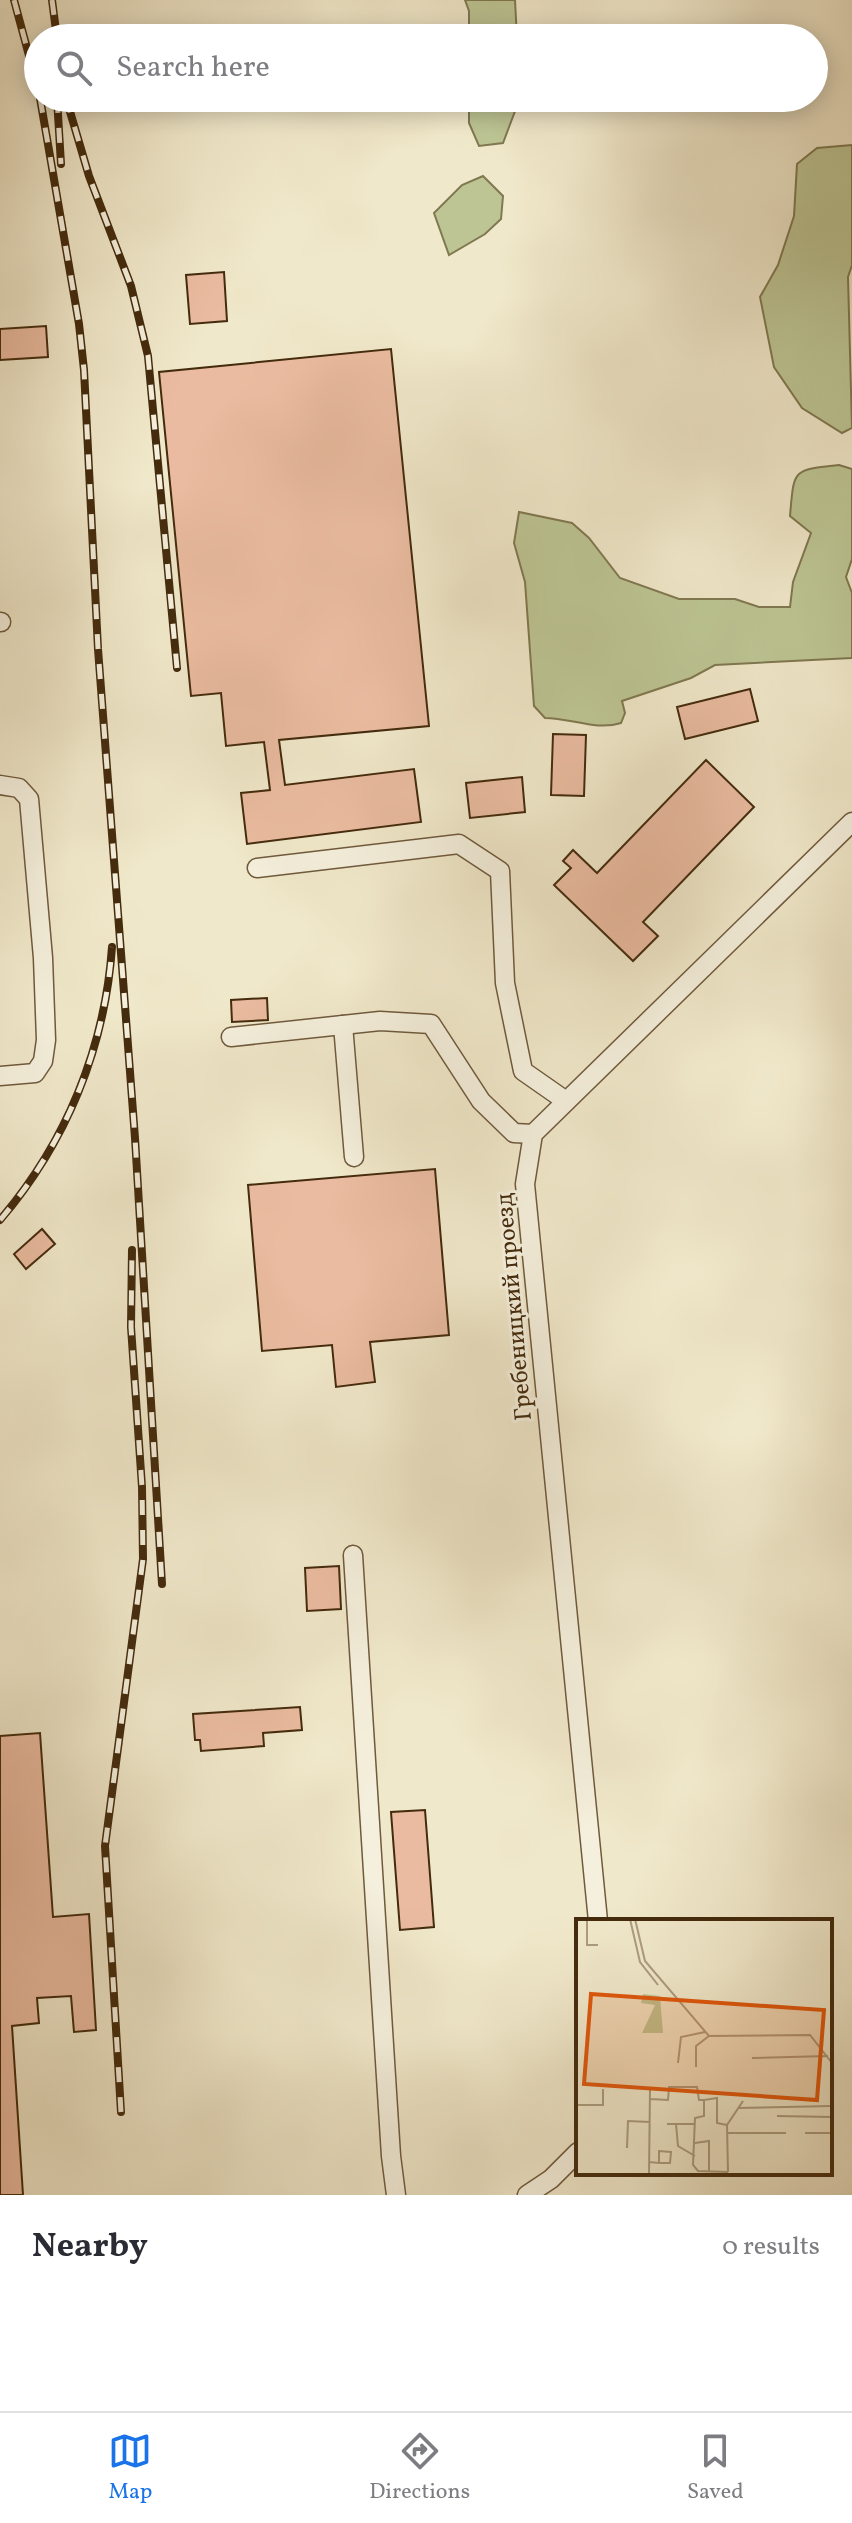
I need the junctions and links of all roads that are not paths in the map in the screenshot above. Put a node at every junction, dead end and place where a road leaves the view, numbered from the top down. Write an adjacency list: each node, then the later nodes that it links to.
1 (0, 785): 6 (street)
2 (852, 822): 7 (street)
3 (257, 868): 7 (street)
4 (343, 1025): 5 (street); 8 (street); 9 (street)
5 (231, 1037)
6 (0, 1076)
7 (566, 1101): 8 (street)
8 (533, 1134): 11 (street, Гребеницкий проезд)
9 (354, 1157)
10 (353, 1555): 13 (street)
11 (598, 1919)
12 (576, 2154): 14 (street)
13 (396, 2195)
14 (527, 2195)

